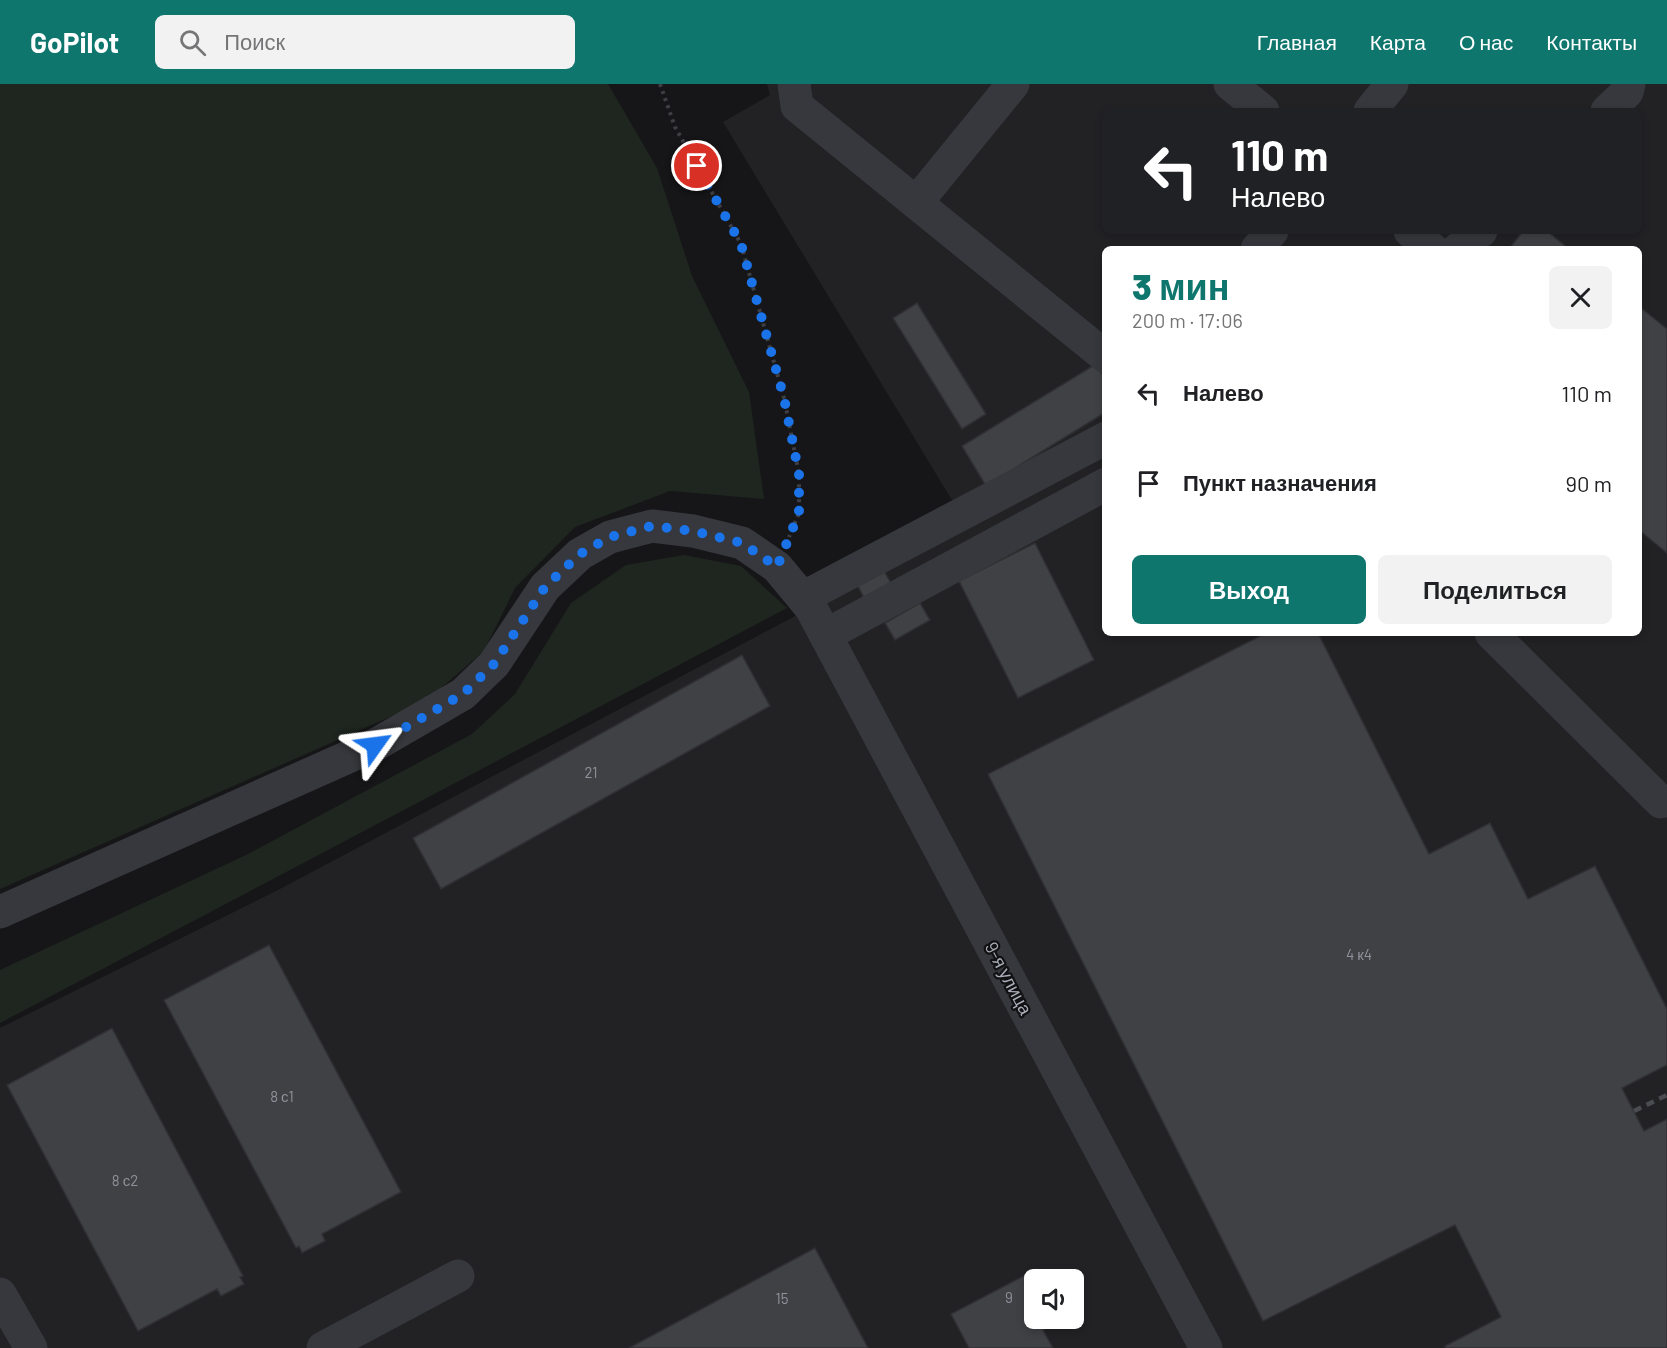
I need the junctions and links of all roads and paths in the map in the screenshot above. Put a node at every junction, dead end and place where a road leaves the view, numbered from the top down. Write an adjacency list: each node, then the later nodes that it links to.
1 (660, 84): 20 (path)
2 (794, 84): 10 (street)
3 (1013, 84): 10 (street)
4 (1230, 84): 7 (street)
5 (1392, 84): 8 (street)
6 (1629, 84): 9 (street)
7 (1259, 108)
8 (1372, 108)
9 (1610, 108)
10 (916, 203): 17 (street)
11 (1270, 234): 14 (street)
12 (1414, 234): 15 (street)
13 (1477, 234): 16 (street)
14 (1260, 246)
15 (1428, 246)
16 (1462, 246)
17 (1102, 354)
18 (1102, 440): 21 (street)
19 (1102, 486): 21 (street)
20 (777, 567): 21 (street, 9-я улица); 24 (street, 9-я улица)
21 (813, 613): 29 (street, 9-я улица)
22 (1494, 636): 23 (street)
23 (1661, 802)
24 (0, 912)
25 (458, 1276): 28 (street)
26 (0, 1294): 27 (street)
27 (31, 1348)
28 (322, 1348)
29 (1206, 1348)

